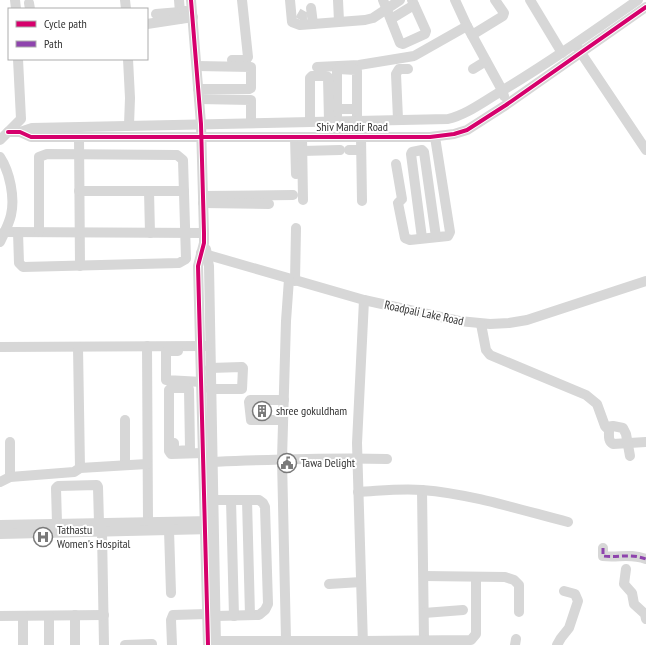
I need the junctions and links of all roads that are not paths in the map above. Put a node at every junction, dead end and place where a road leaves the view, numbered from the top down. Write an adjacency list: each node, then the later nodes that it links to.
1 (179, 0): 16 (street)
2 (192, 0): 15 (street)
3 (242, 0): 27 (street)
4 (290, 0): 18 (street)
5 (338, 0): 18 (street)
6 (400, 0): 12 (street)
7 (455, 0): 20 (street)
8 (496, 0): 20 (street)
9 (638, 0): 21 (street, Shiv Mandir Road)
10 (530, 1): 23 (street)
11 (413, 3): 17 (street); 17 (street)
12 (385, 4): 17 (street); 18 (street)
13 (646, 7): 22 (street, Shiv Mandir Road)
14 (156, 14): 16 (street)
15 (193, 14): 16 (street); 27 (street)
16 (180, 15): 19 (street)
17 (391, 19)
18 (339, 21)
19 (148, 24)
20 (470, 31): 26 (street); 28 (street)
21 (575, 44): 22 (street); 23 (street, Shiv Mandir Road)
22 (580, 52): 34 (street, Shiv Mandir Road); 55 (street)
23 (562, 53): 32 (street, Shiv Mandir Road)
24 (18, 60): 45 (street)
25 (128, 60): 44 (street)
26 (486, 61): 30 (street); 32 (street)
27 (196, 64): 31 (street); 31 (street)
28 (317, 67)
29 (408, 69): 39 (street)
30 (473, 69)
31 (198, 89): 33 (street)
32 (502, 90): 34 (street); 39 (street, Shiv Mandir Road)
33 (199, 99): 41 (street); 43 (street)
34 (506, 105): 50 (street, Shiv Mandir Road)
35 (310, 106): 36 (street); 36 (street); 42 (street)
36 (333, 108): 37 (street); 37 (street); 40 (street)
37 (357, 109): 38 (street)
38 (357, 120): 39 (street, Shiv Mandir Road); 40 (street, Shiv Mandir Road)
39 (398, 120)
40 (333, 121): 42 (street, Shiv Mandir Road)
41 (251, 122): 42 (street, Shiv Mandir Road); 43 (street, Shiv Mandir Road)
42 (310, 122)
43 (201, 124): 44 (street, Shiv Mandir Road); 51 (street)
44 (129, 125): 46 (street, Shiv Mandir Road)
45 (8, 132): 46 (street); 52 (street)
46 (20, 132): 47 (street, Shiv Mandir Road)
47 (79, 137): 51 (street, Shiv Mandir Road); 56 (street)
48 (298, 137): 49 (street, Shiv Mandir Road); 51 (street, Shiv Mandir Road); 53 (street); 59 (street)
49 (361, 137): 50 (street, Shiv Mandir Road); 54 (street)
50 (435, 137): 75 (street)
51 (201, 138): 64 (street)
52 (0, 140)
53 (302, 150): 54 (street); 65 (street)
54 (361, 150): 66 (street)
55 (646, 150)
56 (79, 154): 61 (street); 62 (street); 71 (street)
57 (0, 157): 69 (street)
58 (396, 164): 76 (street)
59 (296, 174)
60 (149, 191): 61 (street); 62 (street); 73 (street)
61 (184, 191): 74 (street)
62 (79, 192): 72 (street)
63 (293, 195): 64 (street)
64 (203, 199): 67 (street); 78 (street)
65 (303, 200)
66 (362, 202)
67 (269, 204)
68 (296, 228): 80 (street)
69 (4, 232): 70 (street, Roadpali Lake Road); 77 (street)
70 (18, 232): 71 (street, Roadpali Lake Road); 79 (street)
71 (39, 232): 72 (street, Roadpali Lake Road)
72 (79, 232): 73 (street, Roadpali Lake Road); 79 (street)
73 (150, 233): 74 (street, Roadpali Lake Road)
74 (185, 233): 78 (street, Roadpali Lake Road); 79 (street)
75 (436, 237): 76 (street); 76 (street)
76 (422, 238)
77 (0, 242)
78 (204, 246): 80 (street, Roadpali Lake Road); 87 (street)
79 (80, 266)
80 (292, 280): 82 (street, Roadpali Lake Road); 91 (street)
81 (646, 281): 83 (street, Roadpali Lake Road)
82 (364, 300): 83 (street, Roadpali Lake Road); 99 (street)
83 (482, 324): 94 (street)
84 (147, 346): 86 (street); 87 (street); 103 (street)
85 (0, 347): 86 (street)
86 (78, 347): 105 (street)
87 (204, 347): 88 (street); 89 (street); 89 (street)
88 (210, 368): 90 (street); 90 (street)
89 (202, 382): 100 (street)
90 (210, 389): 100 (street)
91 (284, 400): 93 (street); 93 (street)
92 (125, 420): 104 (street)
93 (283, 420): 101 (street)
94 (606, 427): 98 (street); 98 (street)
95 (10, 442): 106 (street)
96 (646, 442): 98 (street)
97 (174, 443): 100 (street)
98 (623, 448)
99 (357, 458): 101 (street); 102 (street); 109 (street)
100 (206, 459): 101 (street); 110 (street); 117 (street)
101 (282, 459): 144 (street)
102 (387, 459)
103 (147, 464): 104 (street); 113 (street)
104 (125, 465): 105 (street)
105 (80, 468): 106 (street)
106 (10, 477): 107 (street)
107 (0, 482)
108 (422, 490): 109 (street); 114 (street); 124 (street)
109 (358, 492): 126 (street)
110 (213, 500): 111 (street); 117 (street)
111 (231, 500): 112 (street); 140 (street)
112 (247, 500): 136 (street); 136 (street)
113 (148, 522): 117 (street); 118 (street)
114 (568, 522)
115 (57, 523): 116 (street); 118 (street); 118 (street)
116 (0, 525)
117 (209, 525): 119 (street); 135 (street)
118 (101, 527): 119 (street); 120 (street); 134 (street)
119 (169, 530): 129 (street)
120 (0, 534)
121 (603, 548): 122 (street)
122 (646, 559)
123 (626, 569): 141 (street)
124 (424, 576): 125 (street); 132 (street)
125 (476, 577): 131 (street); 142 (street)
126 (361, 582): 127 (street); 145 (street)
127 (329, 584)
128 (564, 591): 153 (street)
129 (171, 593)
130 (463, 610): 132 (street)
131 (519, 612)
132 (424, 613): 142 (street)
133 (75, 615): 134 (street); 139 (street); 149 (street)
134 (104, 615): 150 (street)
135 (211, 615): 140 (street); 143 (street); 152 (street)
136 (250, 615): 140 (street)
137 (0, 616): 138 (street)
138 (23, 616): 139 (street); 147 (street)
139 (49, 616): 148 (street)
140 (234, 616)
141 (646, 616)
142 (424, 640): 145 (street)
143 (212, 643): 144 (street)
144 (287, 643): 145 (street)
145 (363, 643)
146 (152, 644): 151 (street)
147 (24, 645)
148 (49, 645)
149 (75, 645)
150 (104, 645)
151 (125, 645)
152 (172, 645)
153 (557, 645)

